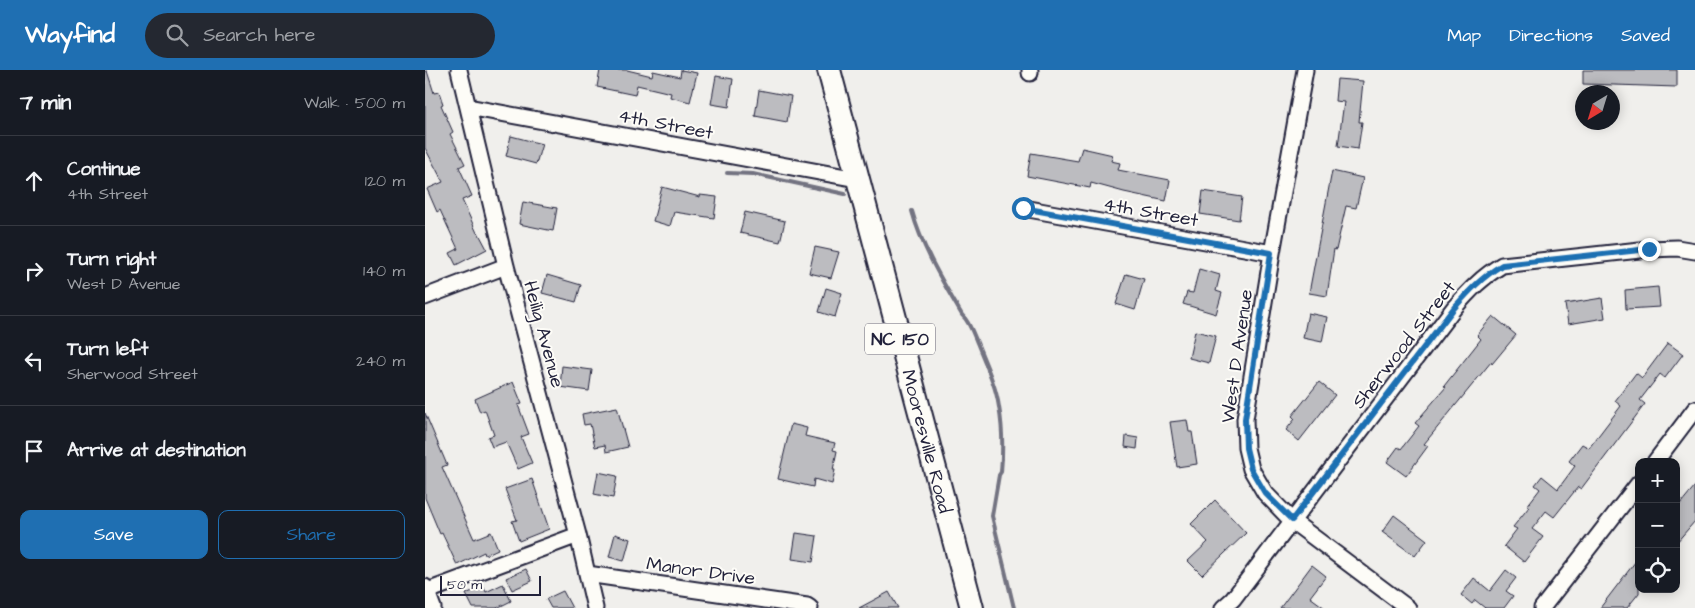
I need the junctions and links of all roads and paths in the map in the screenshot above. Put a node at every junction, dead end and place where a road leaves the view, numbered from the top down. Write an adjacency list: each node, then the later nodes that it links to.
1 (459, 70): 4 (street, Heilig Avenue)
2 (829, 70): 5 (main road, Mooresville Road / NC 150)
3 (1305, 70): 8 (street, West D Avenue)
4 (467, 107): 5 (street, 4th Street); 9 (street, Heilig Avenue)
5 (857, 179): 21 (main road, Mooresville Road / NC 150)
6 (1023, 208): 8 (street, 4th Street)
7 (1695, 252): 14 (street, Sherwood Street)
8 (1271, 253): 14 (street, West D Avenue)
9 (506, 266): 10 (street); 15 (street, Heilig Avenue)
10 (425, 297)
11 (1695, 409): 12 (street)
12 (1658, 458)
13 (1635, 487): 24 (street)
14 (1292, 520): 22 (street, Sherwood Street); 23 (street, West D Avenue)
15 (578, 535): 16 (street, Heilig Avenue); 17 (street)
16 (587, 574): 19 (street, Heilig Avenue); 20 (street, Manor Drive)
17 (426, 590): 18 (street)
18 (433, 608)
19 (595, 608)
20 (810, 608)
21 (972, 608)
22 (1223, 608)
23 (1408, 608)
24 (1543, 608)

